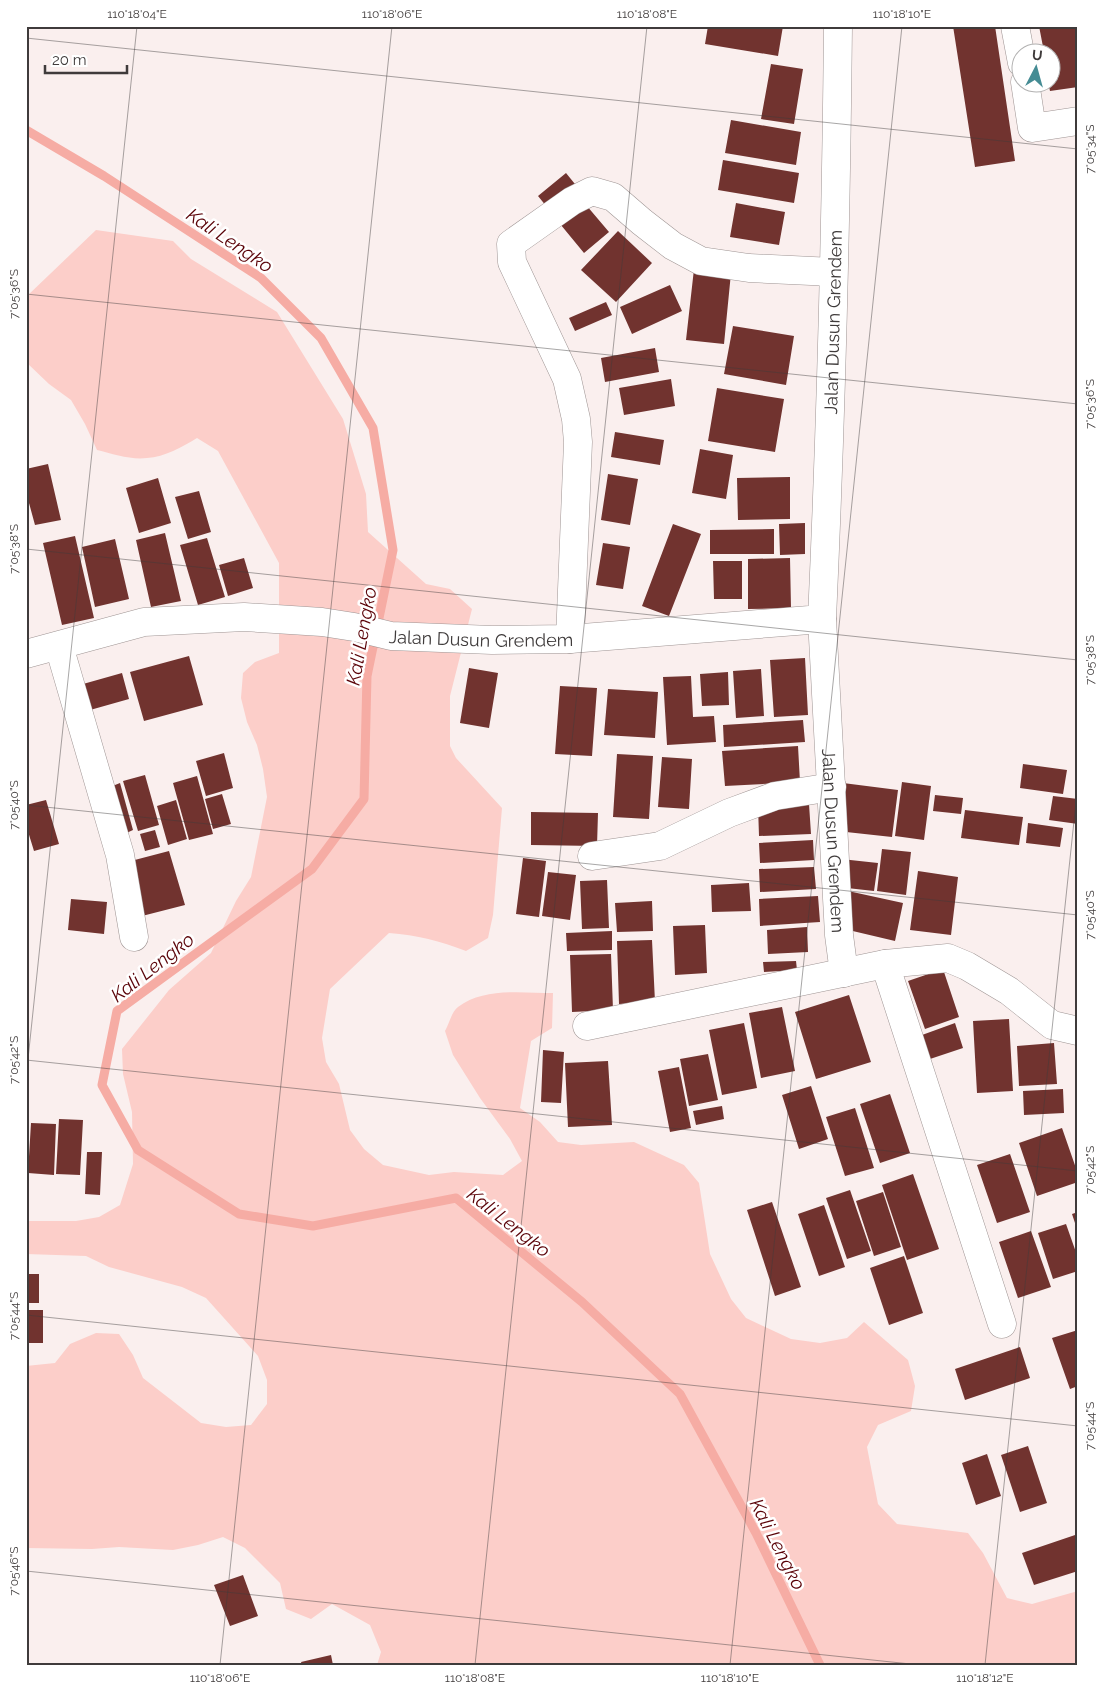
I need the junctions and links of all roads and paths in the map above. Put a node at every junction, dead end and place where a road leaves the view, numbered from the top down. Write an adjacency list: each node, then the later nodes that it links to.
1 (838, 26): 6 (street, Jalan Dusun Grendem)
2 (1016, 26): 3 (street)
3 (1019, 42)
4 (1027, 92): 5 (street)
5 (1078, 121)
6 (833, 272): 7 (street, Jalan Dusun Grendem); 8 (street)
7 (822, 619): 8 (street, Jalan Dusun Grendem); 11 (street, Jalan Dusun Grendem)
8 (570, 639): 9 (street, Jalan Dusun Grendem)
9 (59, 646): 10 (street, Jalan Dusun Grendem); 13 (street)
10 (26, 654)
11 (832, 787): 12 (street); 15 (street, Jalan Dusun Grendem)
12 (592, 856)
13 (134, 937)
14 (885, 964): 15 (street); 17 (street); 18 (street)
15 (844, 973): 16 (street)
16 (587, 1026)
17 (1078, 1031)
18 (1002, 1324)

